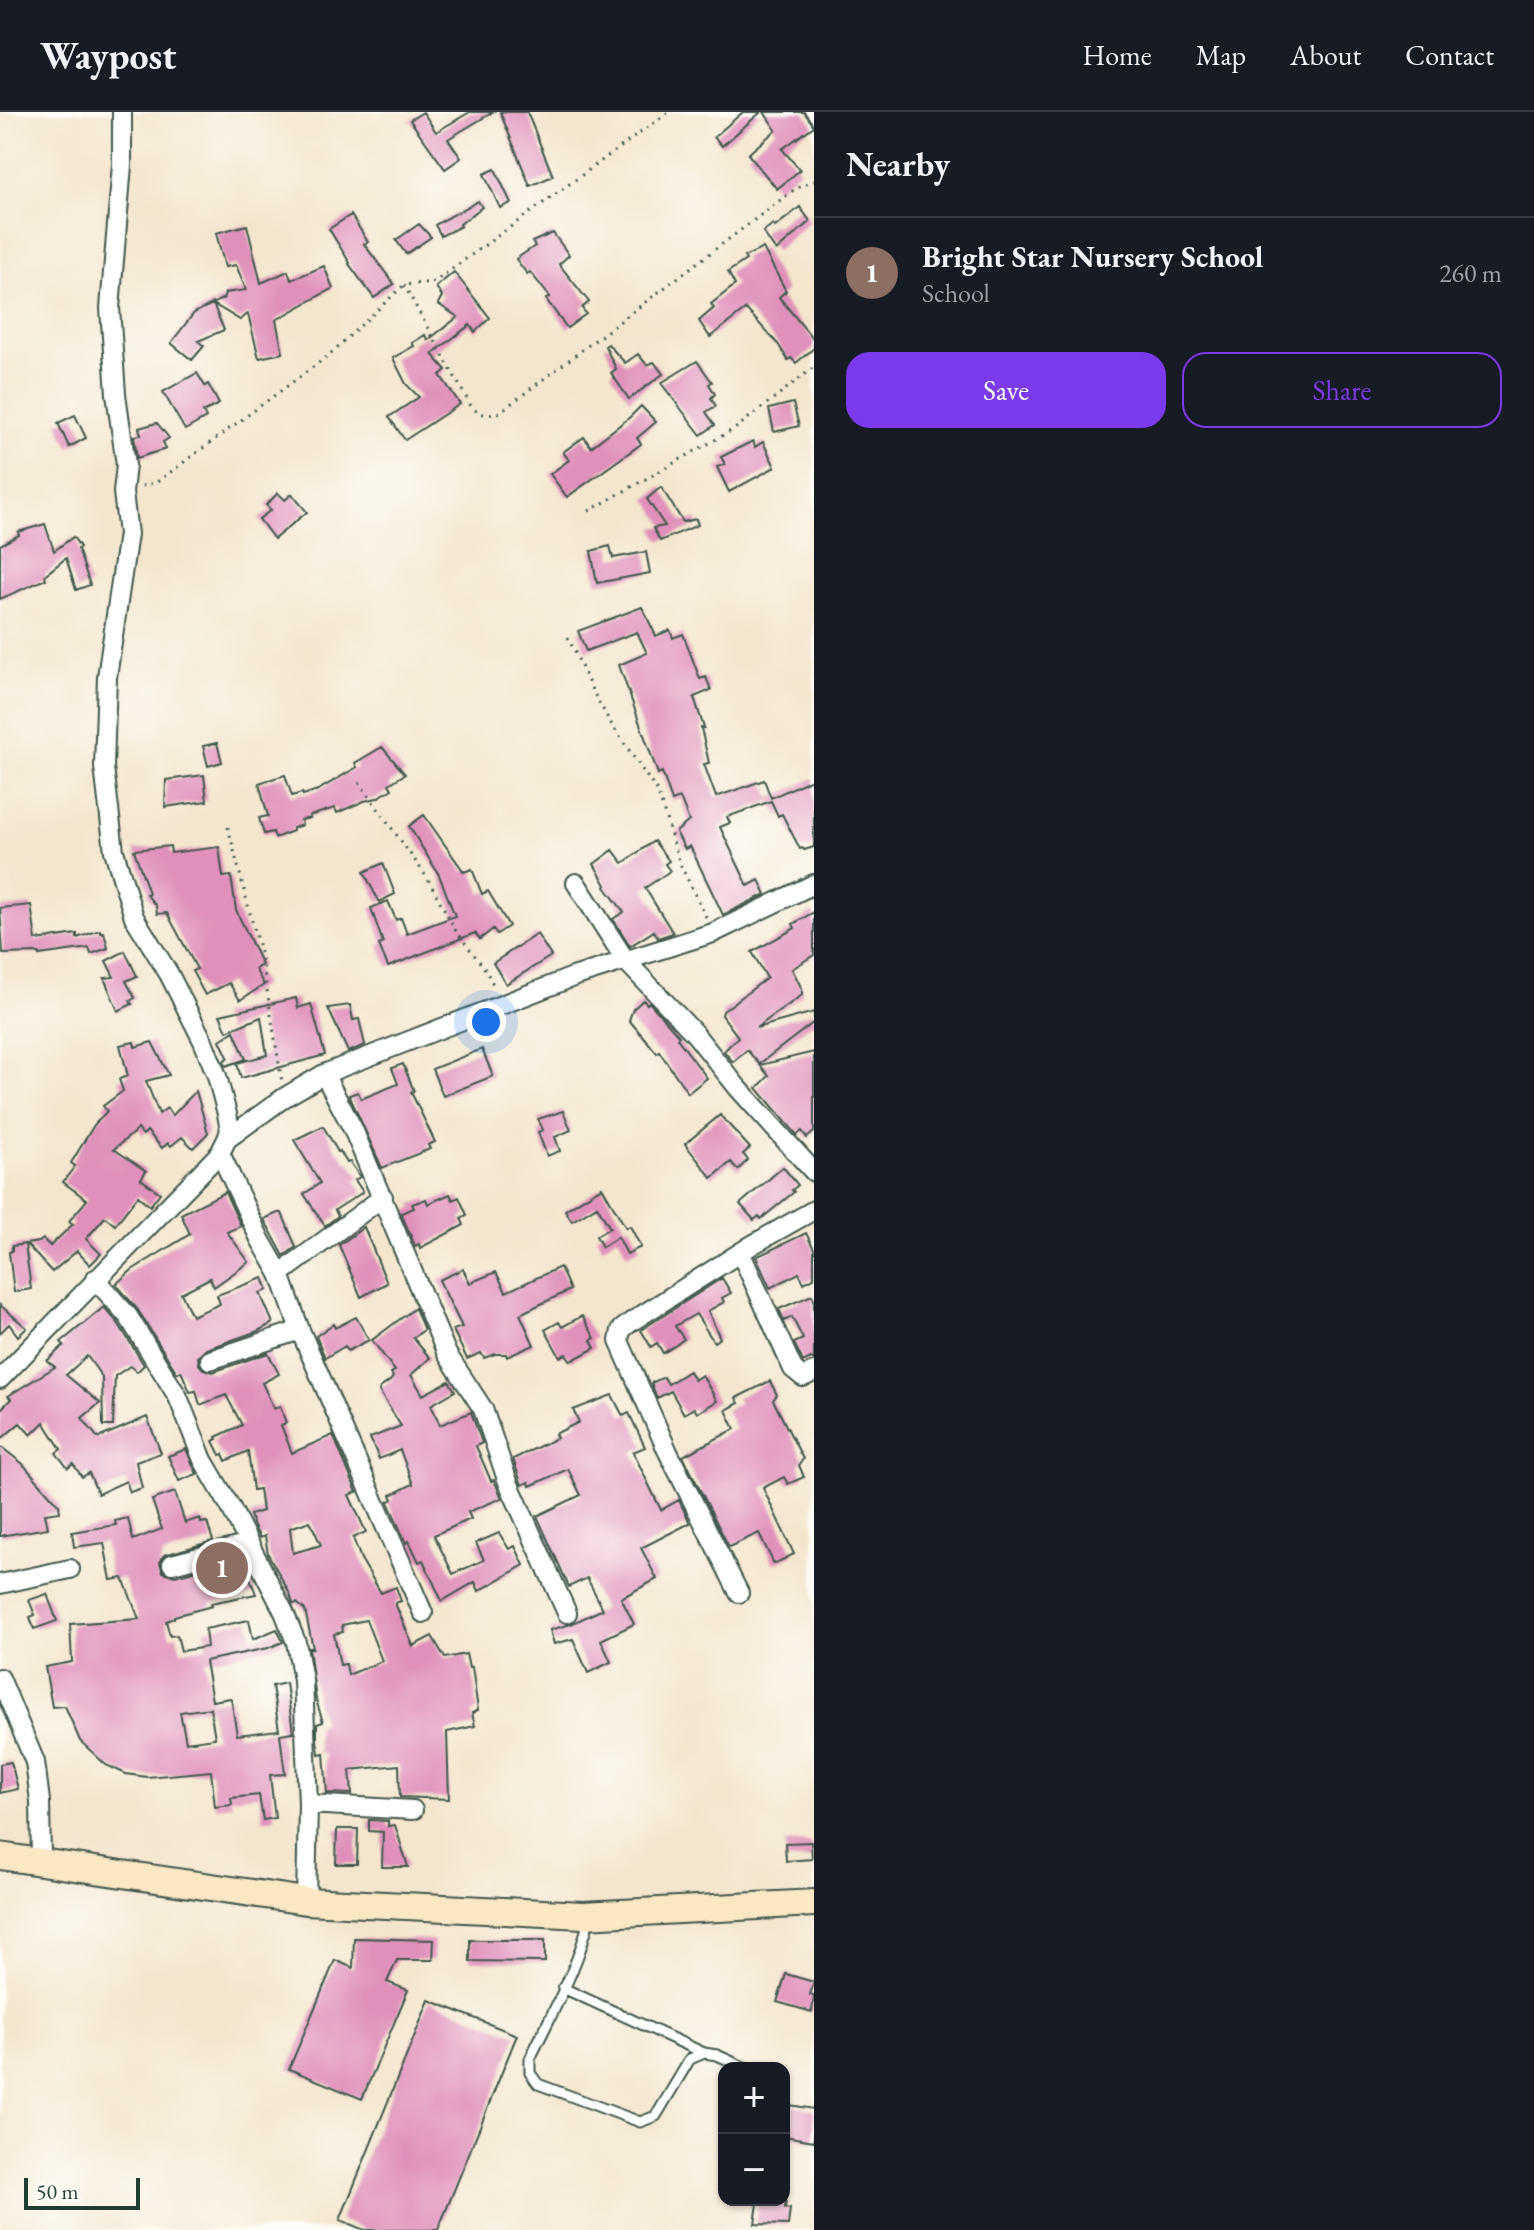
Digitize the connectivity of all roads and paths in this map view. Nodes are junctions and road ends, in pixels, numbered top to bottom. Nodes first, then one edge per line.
1 (122, 112) edge
2 (669, 112) edge
3 (814, 181) edge
4 (404, 285) junction
5 (814, 367) edge
6 (123, 492) junction
7 (589, 511) dead end
8 (568, 637) dead end
9 (359, 782) dead end
10 (228, 827) dead end
11 (576, 883) dead end
12 (814, 884) edge
13 (713, 933) junction
14 (626, 961) junction
15 (503, 1003) junction
16 (324, 1074) junction
17 (285, 1097) junction
18 (224, 1146) junction
19 (814, 1172) edge
20 (383, 1197) junction
21 (814, 1210) edge
22 (741, 1254) junction
23 (280, 1274) junction
24 (95, 1279) junction
25 (300, 1330) junction
26 (210, 1360) dead end
27 (814, 1372) edge
28 (0, 1379) edge
29 (249, 1544) junction
30 (172, 1564) dead end
31 (70, 1569) dead end
32 (0, 1584) edge
33 (739, 1593) dead end
34 (423, 1613) dead end
35 (567, 1613) dead end
36 (0, 1678) edge
37 (308, 1804) junction
38 (413, 1810) dead end
39 (0, 1856) edge
40 (41, 1860) junction
41 (306, 1901) junction
42 (814, 1903) edge
43 (590, 1914) junction
44 (563, 1988) junction
45 (704, 2053) junction
46 (733, 2062) edge

1 - 6 street
2 - 4 path
3 - 4 path
4 - 6 path
5 - 7 path
6 - 18 street
8 - 13 path
9 - 15 path
10 - 17 path
11 - 14 street
12 - 13 street
13 - 14 street
14 - 15 street
14 - 19 street
15 - 16 street
16 - 17 street
16 - 20 street
17 - 18 street
18 - 23 street
18 - 24 street
20 - 23 street
20 - 35 street
21 - 22 street
22 - 27 street
22 - 33 street
23 - 25 street
24 - 28 street
24 - 29 street
25 - 26 street
25 - 34 street
29 - 30 street
29 - 37 street
31 - 32 street
36 - 40 street
37 - 38 street
37 - 41 street
39 - 40 main road
40 - 41 main road
41 - 43 main road
42 - 43 main road
43 - 44 lane
44 - 45 lane
44 - 45 lane
45 - 46 lane

